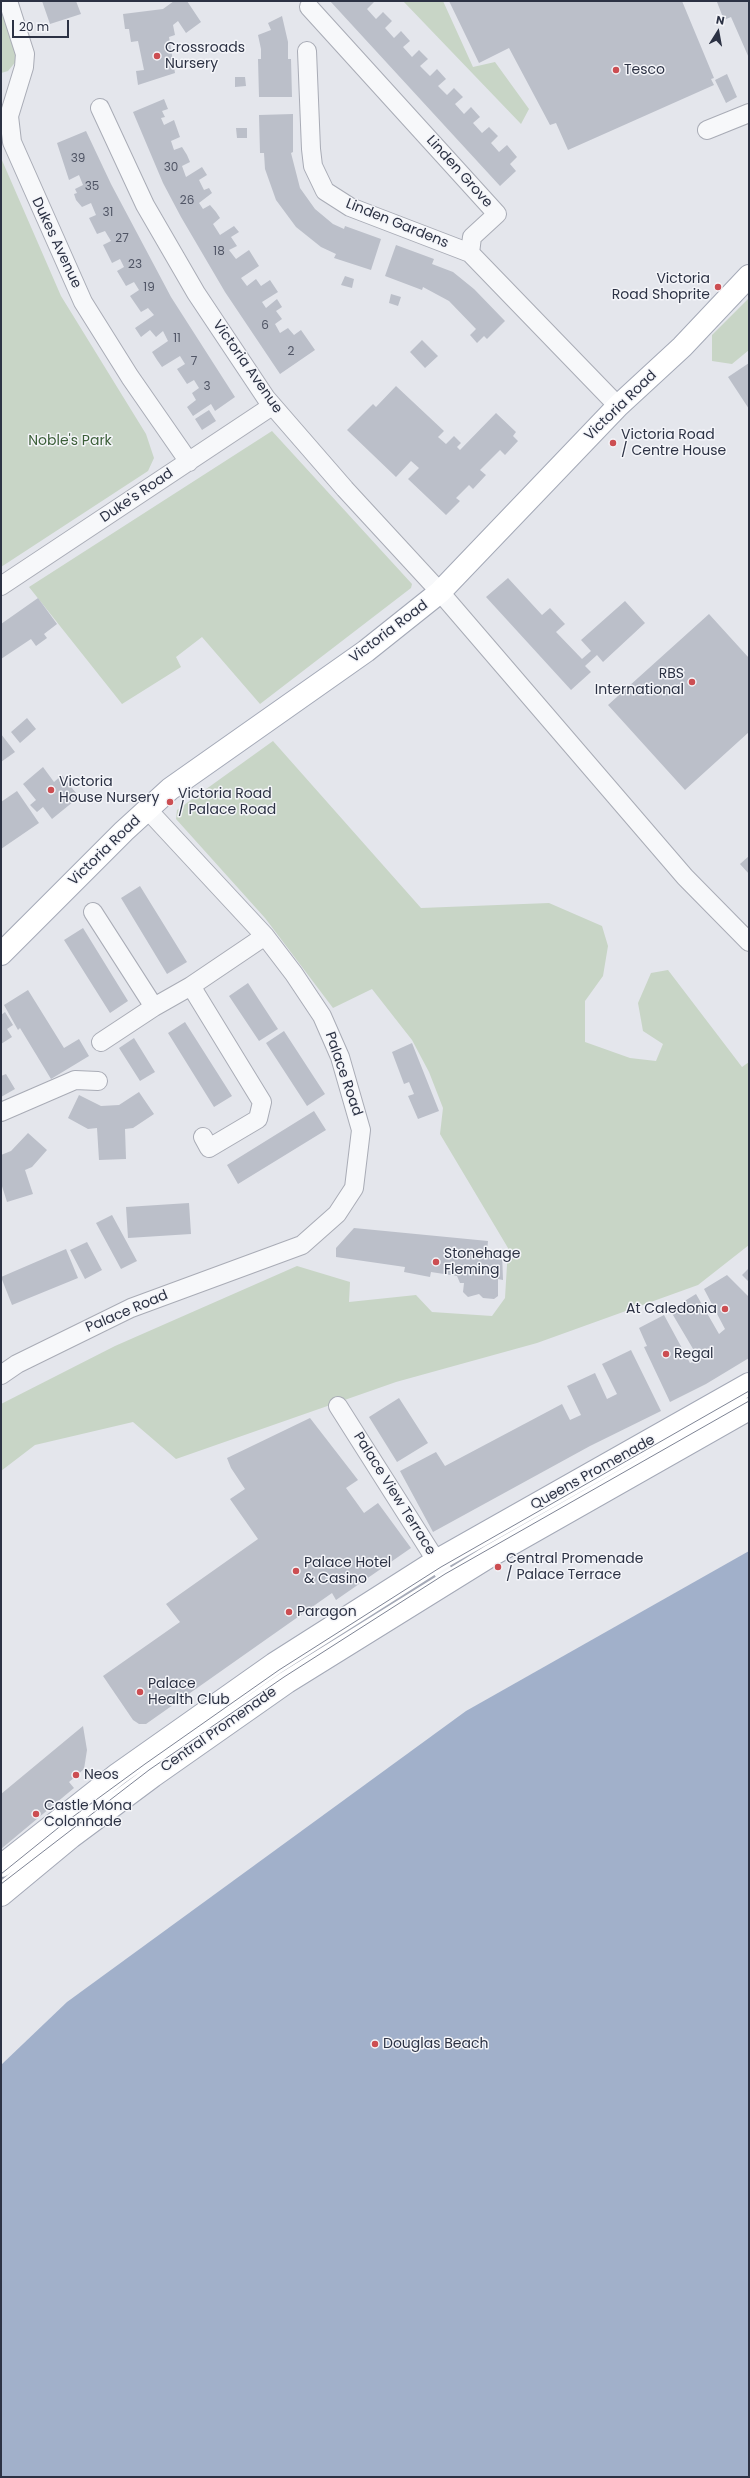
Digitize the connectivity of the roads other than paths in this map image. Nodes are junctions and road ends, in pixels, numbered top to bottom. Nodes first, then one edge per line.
1 (8, 1) edge
2 (310, 7) dead end
3 (307, 51) dead end
4 (100, 108) dead end
5 (749, 113) edge
6 (707, 130) dead end
7 (470, 253) junction
8 (749, 276) edge
9 (272, 406) junction
10 (618, 406) junction
11 (189, 462) junction
12 (1, 586) edge
13 (440, 592) junction
14 (147, 809) junction
15 (93, 912) dead end
16 (266, 936) junction
17 (749, 942) edge
18 (3, 948) edge
19 (191, 986) junction
20 (154, 1007) junction
21 (101, 1042) dead end
22 (98, 1081) dead end
23 (1, 1112) edge
24 (203, 1137) dead end
25 (1, 1375) edge
26 (749, 1384) edge
27 (338, 1406) dead end
28 (749, 1409) edge
29 (436, 1561) junction
30 (449, 1581) junction
31 (1, 1866) edge
32 (1, 1895) edge

1 - 11 street, Dukes Avenue
2 - 7 street, Linden Grove
3 - 7 street, Linden Gardens
4 - 9 street, Victoria Avenue
5 - 6 street
7 - 10 street
8 - 10 main road, Victoria Road
9 - 11 street, Duke's Road
9 - 13 street, Victoria Avenue
10 - 13 main road, Victoria Road
11 - 12 street, Duke's Road
13 - 14 main road, Victoria Road
13 - 17 street, Victoria Avenue
14 - 16 street, Palace Road
14 - 18 main road, Victoria Road
15 - 20 street
16 - 19 street
16 - 25 street, Palace Road
19 - 20 street
19 - 24 street
20 - 21 street
22 - 23 street
26 - 29 main road, Queens Promenade
27 - 29 street, Palace View Terrace
28 - 30 main road, Queens Promenade
29 - 30 street, Palace View Terrace
29 - 31 main road, Central Promenade
30 - 32 main road, Central Promenade

